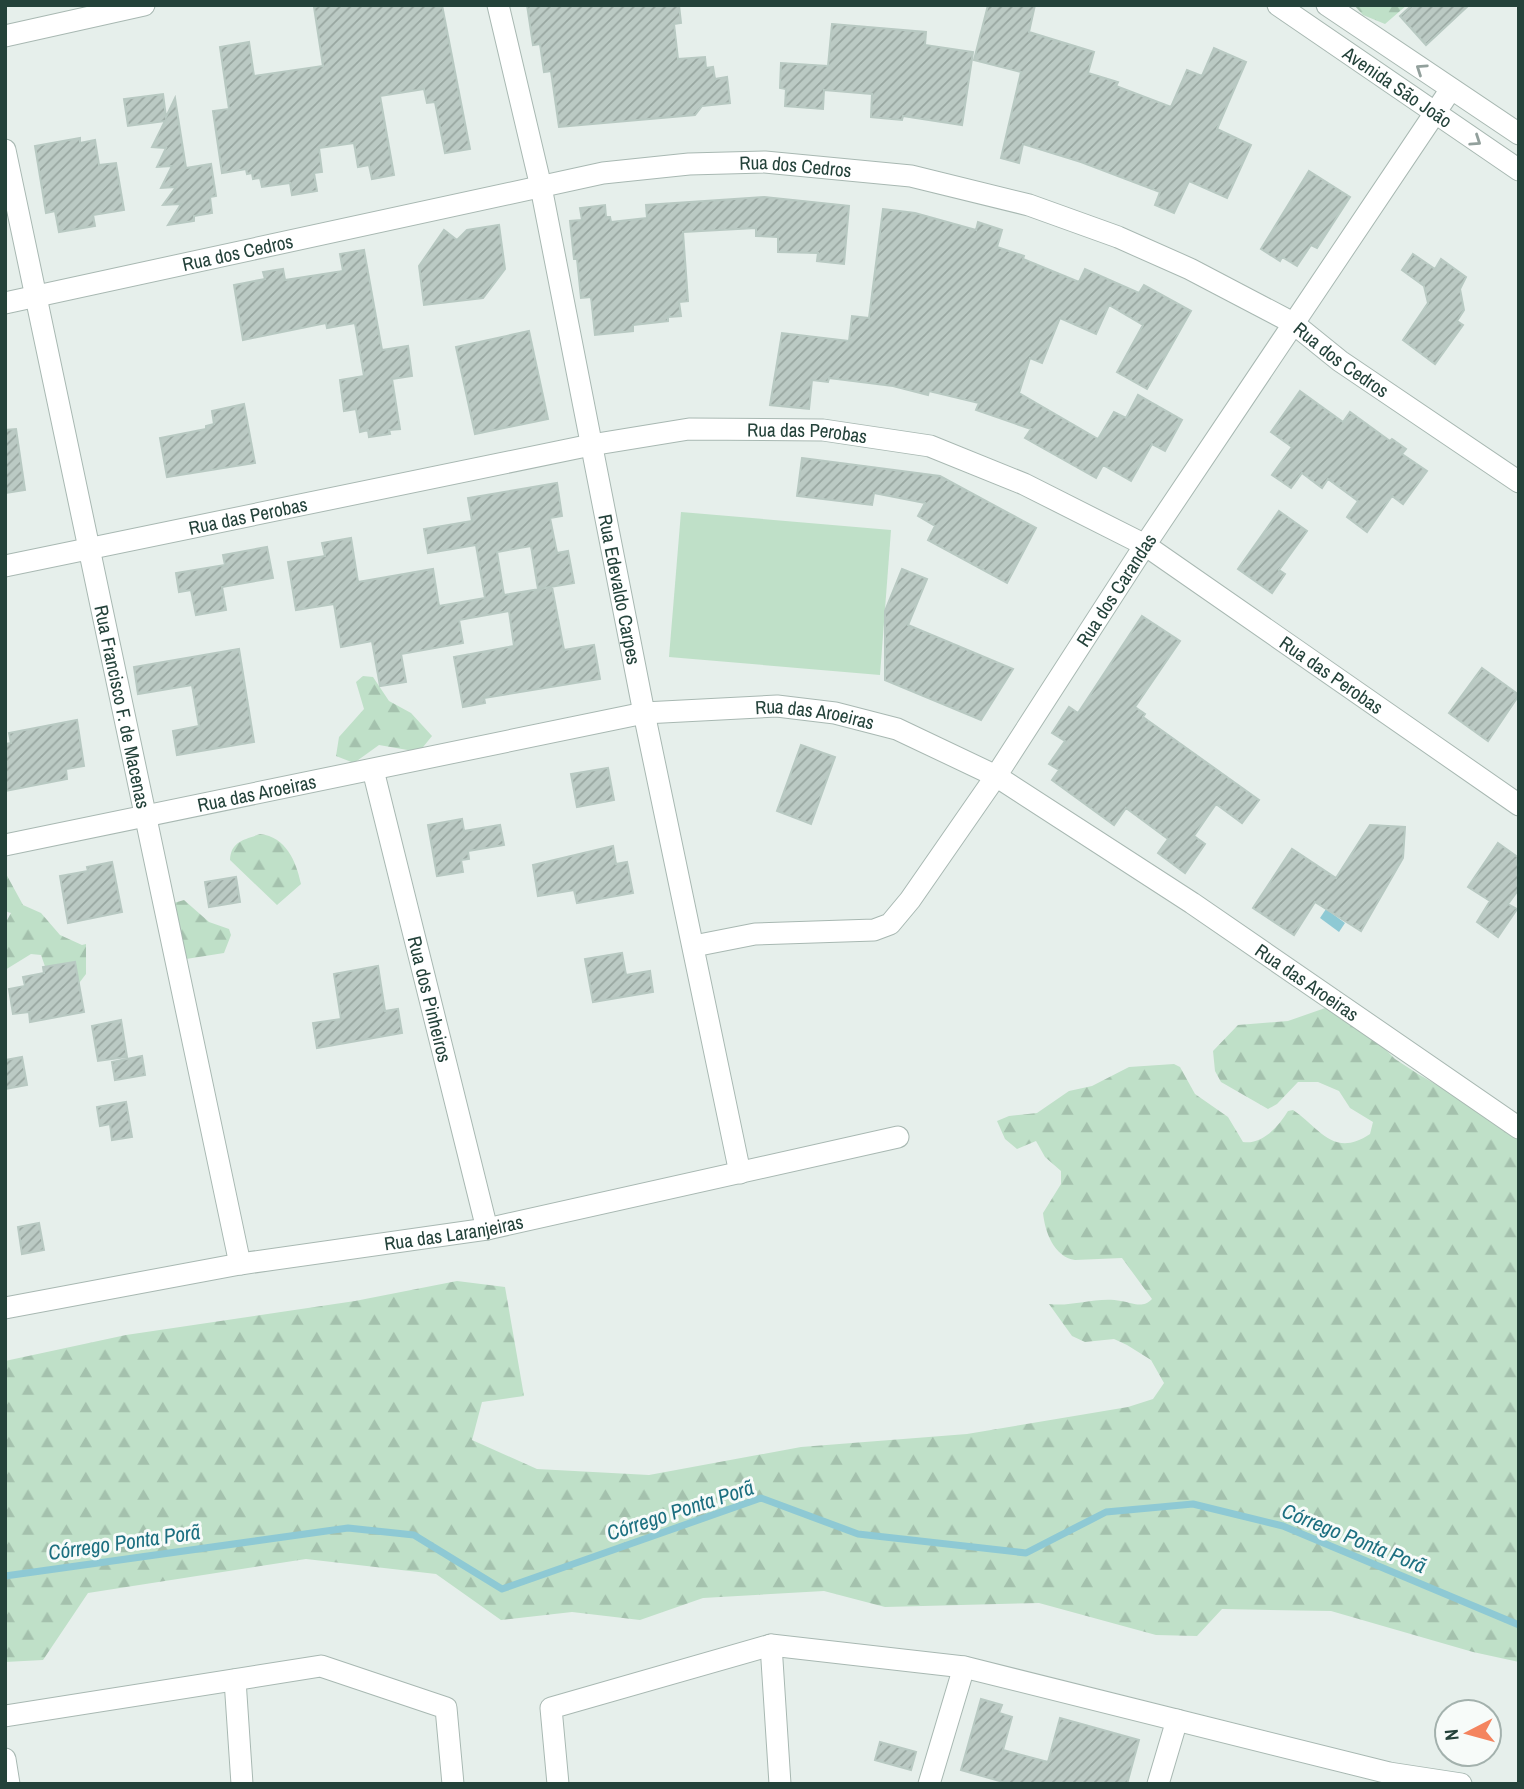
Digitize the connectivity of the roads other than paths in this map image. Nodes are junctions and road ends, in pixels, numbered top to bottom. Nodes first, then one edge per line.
1 (144, 5) edge
2 (498, 5) edge
3 (1278, 5) edge
4 (1327, 5) edge
5 (5, 36) edge
6 (1451, 89) junction
7 (1435, 113) junction
8 (1519, 134) edge
9 (5, 150) edge
10 (1519, 170) edge
11 (541, 187) junction
12 (34, 298) junction
13 (5, 303) edge
14 (1293, 323) junction
15 (592, 445) junction
16 (1519, 482) edge
17 (1145, 545) junction
18 (88, 549) junction
19 (5, 566) edge
20 (644, 713) junction
21 (373, 770) junction
22 (996, 776) junction
23 (1519, 805) edge
24 (145, 818) junction
25 (5, 845) edge
26 (694, 946) junction
27 (1519, 1128) edge
28 (898, 1137) dead end
29 (740, 1173) junction
30 (487, 1229) junction
31 (240, 1264) junction
32 (5, 1308) edge
33 (771, 1645) junction
34 (964, 1667) junction
35 (234, 1680) junction
36 (5, 1716) edge
37 (1177, 1720) junction
38 (5, 1759) edge
39 (1388, 1778) edge
40 (9, 1784) edge
41 (243, 1784) edge
42 (453, 1784) edge
43 (558, 1784) edge
44 (780, 1784) edge
45 (929, 1784) edge
46 (1158, 1784) edge
47 (1461, 1784) edge

1 - 5 street
2 - 11 street, Rua Edevaldo Carpes
3 - 7 street, Avenida São João
6 -> 4 street, Avenida São João
6 - 7 street, Rua dos Carandas
6 - 8 street, Avenida São João
7 -> 10 street, Avenida São João
7 - 14 street, Rua dos Carandas
9 - 12 street, Rua Francisco F. de Macenas
11 - 12 street, Rua dos Cedros
11 - 14 street, Rua dos Cedros
11 - 15 street, Rua Edevaldo Carpes
12 - 13 street, Rua dos Cedros
12 - 18 street, Rua Francisco F. de Macenas
14 - 16 street, Rua dos Cedros
14 - 17 street, Rua dos Carandas
15 - 17 street, Rua das Perobas
15 - 18 street, Rua das Perobas
15 - 20 street, Rua Edevaldo Carpes
17 - 22 street, Rua dos Carandas
17 - 23 street, Rua das Perobas
18 - 19 street, Rua das Perobas
18 - 24 street, Rua Francisco F. de Macenas
20 - 21 street, Rua das Aroeiras
20 - 22 street, Rua das Aroeiras
20 - 26 street, Rua Edevaldo Carpes
21 - 24 street, Rua das Aroeiras
21 - 30 street, Rua dos Pinheiros
22 - 26 street, Rua dos Carandas
22 - 27 street, Rua das Aroeiras
24 - 25 street, Rua das Aroeiras
24 - 31 street, Rua Francisco F. de Macenas
26 - 29 street, Rua Edevaldo Carpes
28 - 29 street, Rua das Laranjeiras
29 - 30 street, Rua das Laranjeiras
30 - 31 street, Rua das Laranjeiras
31 - 32 street, Rua das Laranjeiras
33 - 34 street
33 - 43 street
33 - 44 street
34 - 37 street
34 - 45 street
35 - 36 street
35 - 41 street
35 - 42 street
37 - 39 street
37 - 46 street
38 - 40 street
39 - 47 street

